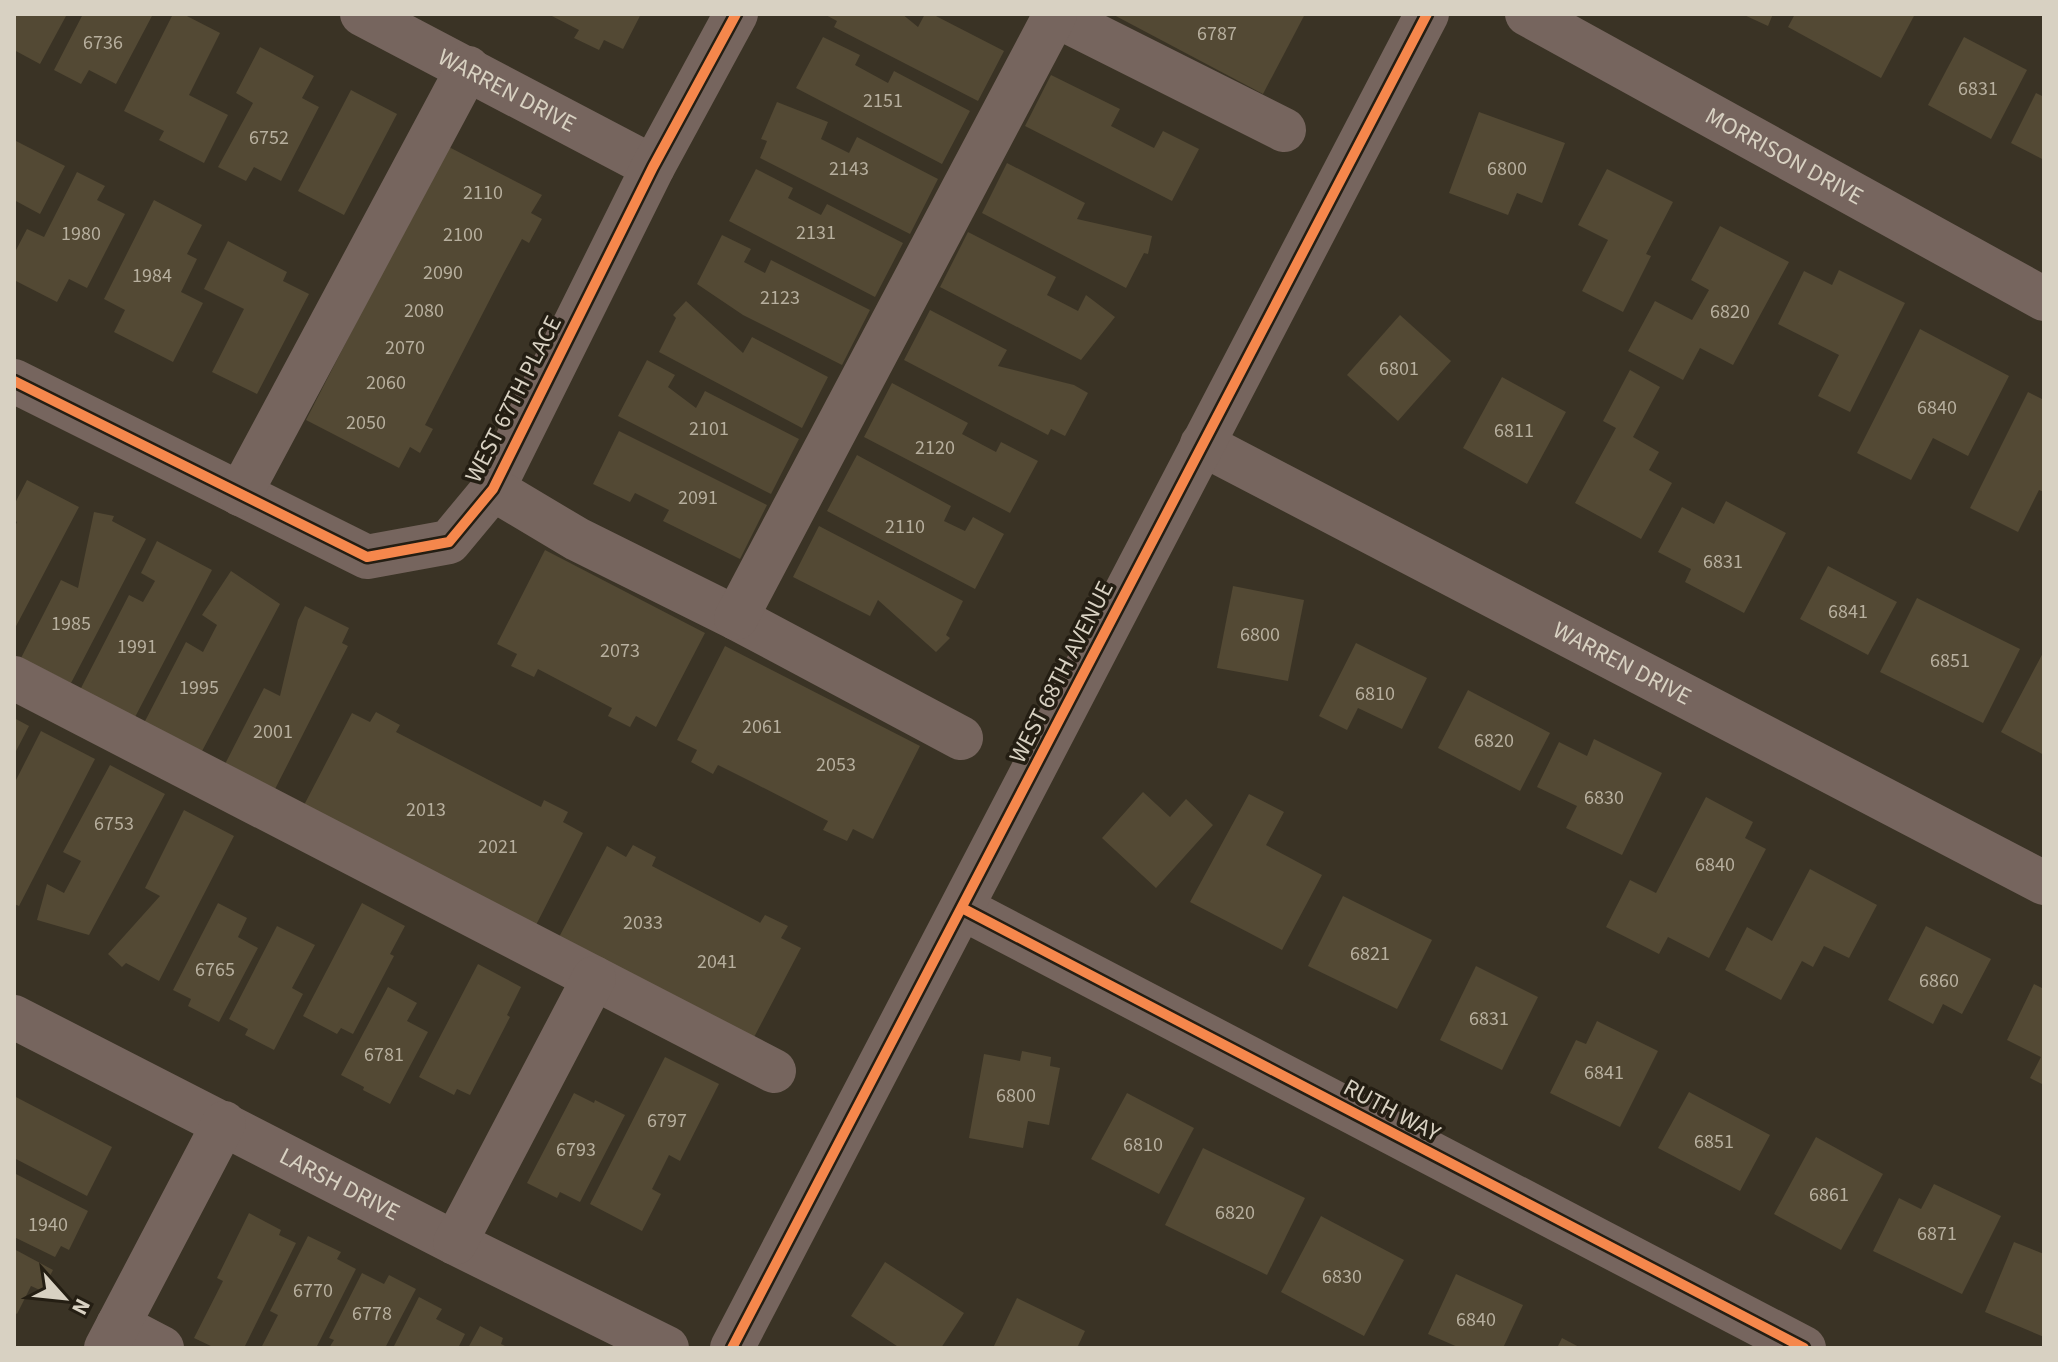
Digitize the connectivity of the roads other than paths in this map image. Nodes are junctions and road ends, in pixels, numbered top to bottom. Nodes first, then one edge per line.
1 (362, 14) edge
2 (736, 14) edge
3 (1054, 14) edge
4 (1427, 14) edge
5 (1527, 14) edge
6 (468, 68) junction
7 (1284, 130) dead end
8 (653, 167) junction
9 (2044, 299) edge
10 (14, 381) edge
11 (1202, 444) junction
12 (493, 489) junction
13 (240, 494) junction
14 (736, 618) junction
15 (14, 678) edge
16 (961, 738) dead end
17 (2044, 883) edge
18 (962, 908) junction
19 (594, 978) junction
20 (14, 1017) edge
21 (774, 1071) dead end
22 (224, 1123) junction
23 (455, 1243) junction
24 (112, 1337) edge
25 (162, 1348) edge
26 (667, 1348) edge
27 (732, 1348) edge
28 (1804, 1348) edge

1 - 6 street, WARREN DRIVE
2 - 8 street, WEST 67TH PLACE
3 - 7 street
3 - 14 street
4 - 11 street, WEST 68TH AVENUE
5 - 9 street, MORRISON DRIVE
6 - 8 street, WARREN DRIVE
6 - 13 street
8 - 12 street, WEST 67TH PLACE
10 - 13 street, WEST 67TH PLACE
11 - 17 street, WARREN DRIVE
11 - 18 street, WEST 68TH AVENUE
12 - 13 street, WEST 67TH PLACE
12 - 14 street
14 - 16 street
15 - 19 street
18 - 27 street, WEST 68TH AVENUE
18 - 28 street, RUTH WAY
19 - 21 street
19 - 23 street
20 - 22 street, LARSH DRIVE
22 - 23 street, LARSH DRIVE
22 - 24 street
23 - 26 street, LARSH DRIVE
24 - 25 street

